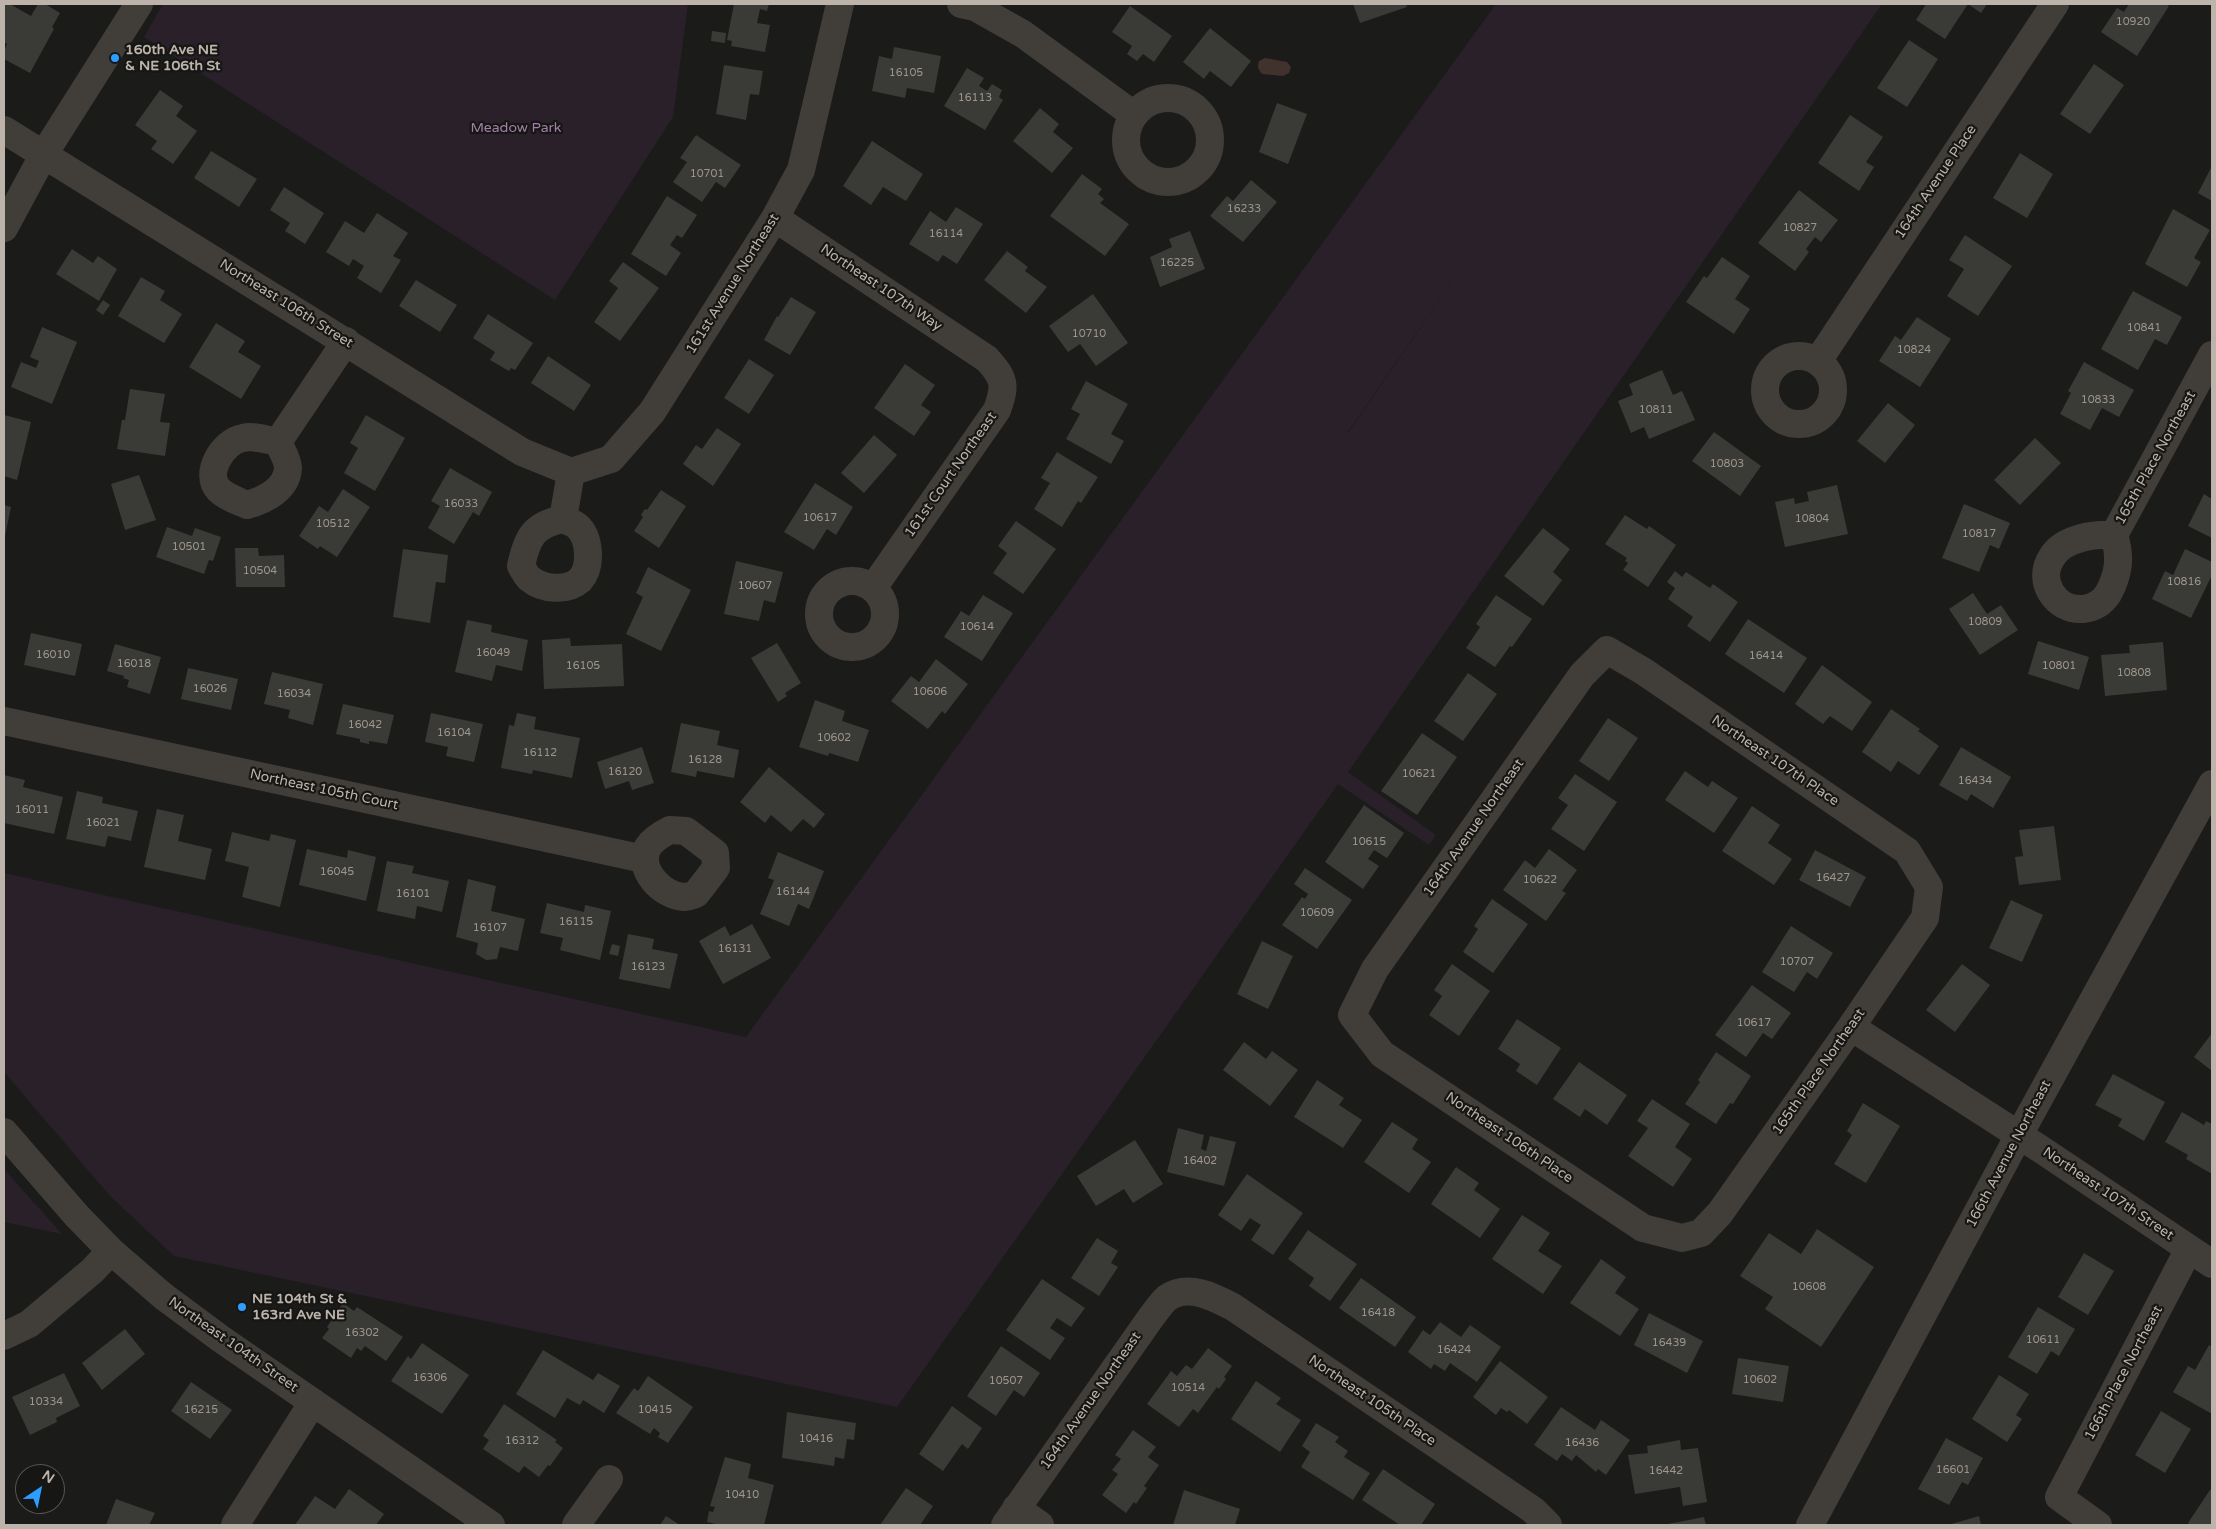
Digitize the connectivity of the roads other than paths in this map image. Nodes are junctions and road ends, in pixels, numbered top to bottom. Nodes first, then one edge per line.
1 (139, 4) edge
2 (840, 4) edge
3 (961, 4) edge
4 (2055, 4) edge
5 (1134, 116) dead end
6 (4, 130) edge
7 (44, 154) junction
8 (775, 218) junction
9 (4, 228) edge
10 (346, 342) junction
11 (2212, 355) edge
12 (987, 359) joint
13 (1818, 361) dead end
14 (278, 442) dead end
15 (571, 472) junction
16 (563, 519) dead end
17 (2114, 536) dead end
18 (873, 588) dead end
19 (1607, 650) joint
20 (4, 720) edge
21 (2212, 784) edge
22 (644, 859) dead end
23 (1929, 887) joint
24 (1352, 1015) joint
25 (1851, 1028) junction
26 (4, 1132) edge
27 (2019, 1135) junction
28 (1682, 1238) joint
29 (2189, 1249) junction
30 (111, 1251) junction
31 (2212, 1264) edge
32 (1189, 1291) joint
33 (4, 1336) edge
34 (313, 1402) junction
35 (609, 1479) dead end
36 (1010, 1517) edge
37 (235, 1525) edge
38 (491, 1525) edge
39 (576, 1525) edge
40 (1040, 1525) edge
41 (1548, 1525) edge
42 (1810, 1525) edge
43 (2098, 1525) edge

1 - 7 street
2 - 8 street, 161st Avenue Northeast
3 - 5 street
4 - 13 street, 164th Avenue Place
6 - 7 street, Northeast 106th Street
7 - 9 street
7 - 10 street, Northeast 106th Street
8 - 12 street, Northeast 107th Way
8 - 15 street, 161st Avenue Northeast
10 - 14 street
10 - 15 street, Northeast 106th Street
11 - 17 street, 165th Place Northeast
12 - 18 street, 161st Court Northeast
15 - 16 street
19 - 23 street, Northeast 107th Place
19 - 24 street, 164th Avenue Northeast
20 - 22 street, Northeast 105th Court
21 - 27 street, 166th Avenue Northeast
23 - 25 street, 165th Place Northeast
24 - 28 street, Northeast 106th Place
25 - 27 street, Northeast 107th Street
25 - 28 street, 165th Place Northeast
26 - 30 street, Northeast 104th Street
27 - 29 street, Northeast 107th Street
27 - 42 street, 166th Avenue Northeast
29 - 31 street, Northeast 107th Street
29 - 43 street, 166th Place Northeast
30 - 33 street
30 - 34 street, Northeast 104th Street
32 - 36 street, 164th Avenue Northeast
32 - 41 street, Northeast 105th Place
34 - 37 street
34 - 38 street, Northeast 104th Street
35 - 39 street
36 - 40 street

